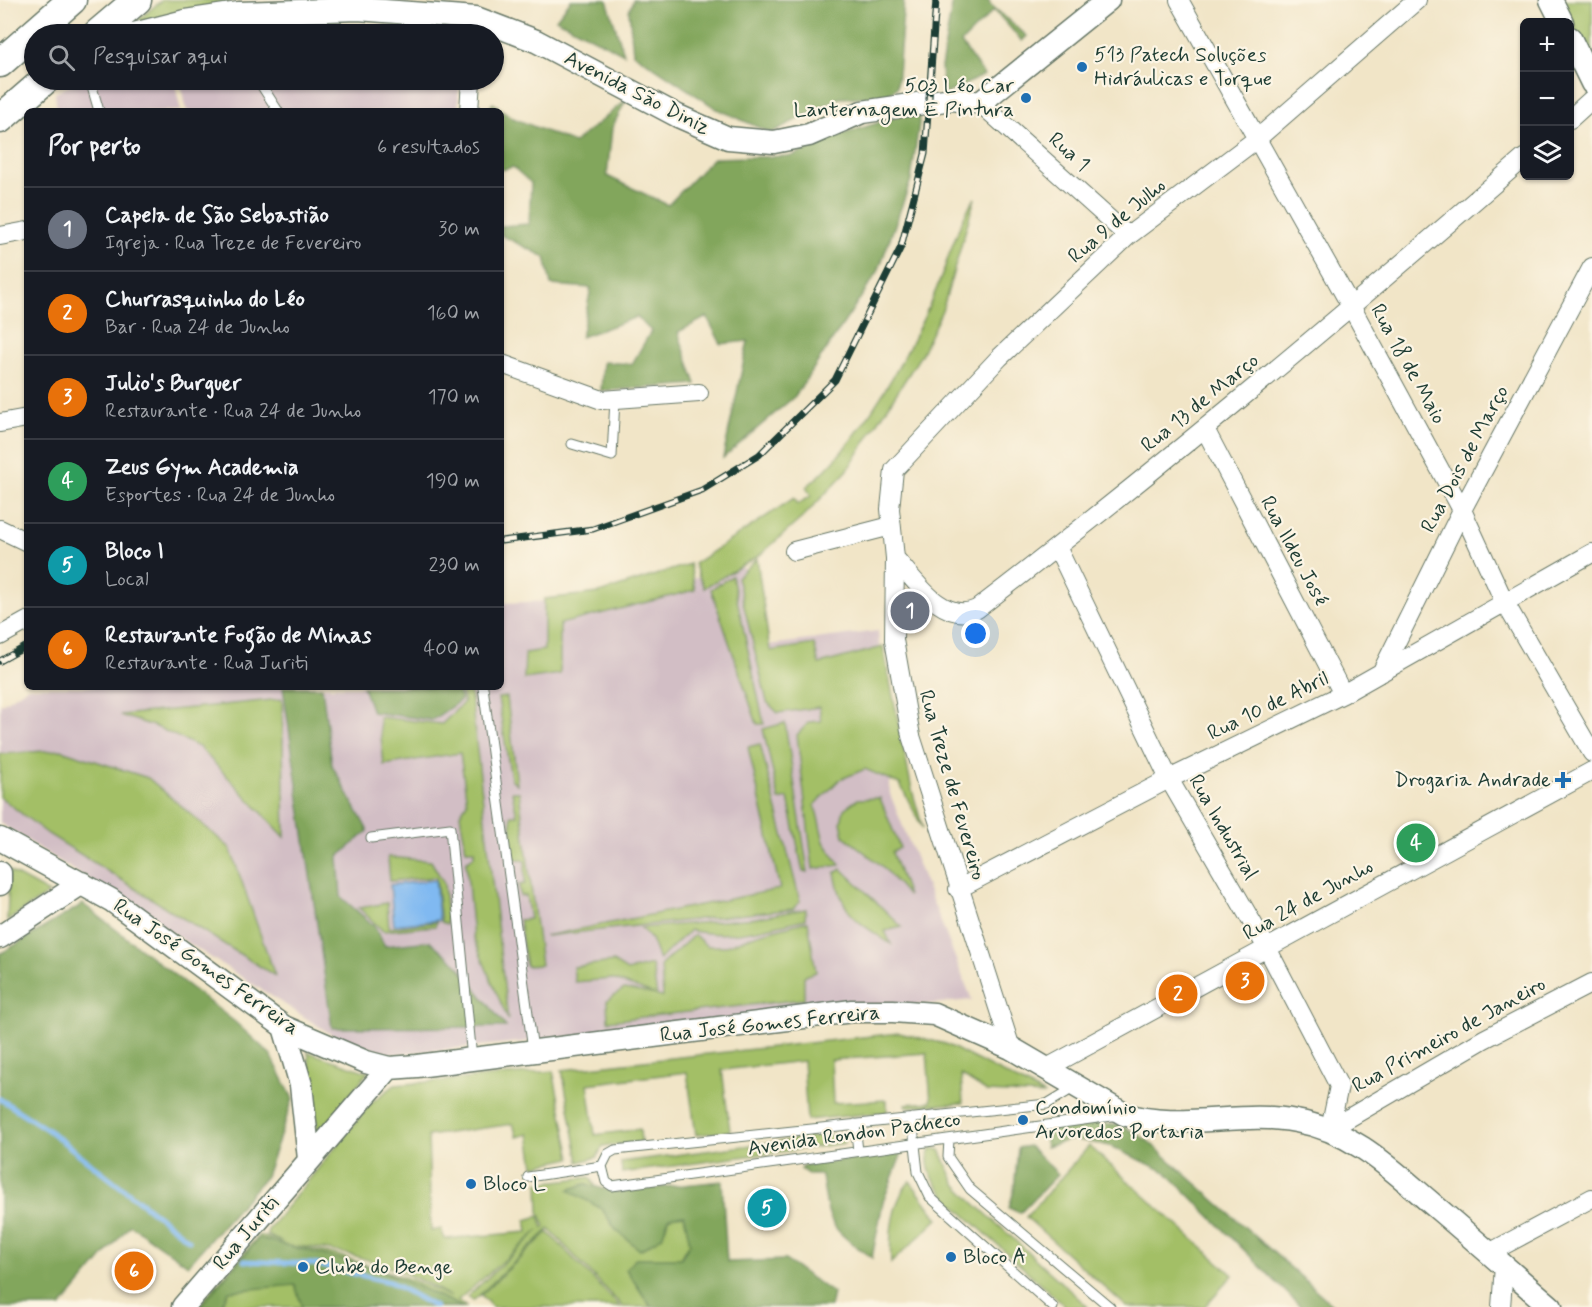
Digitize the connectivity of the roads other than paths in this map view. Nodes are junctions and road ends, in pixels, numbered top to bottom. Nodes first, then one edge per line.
1 (72, 0) edge
2 (136, 0) edge
3 (1108, 0) edge
4 (1179, 0) edge
5 (1417, 0) edge
6 (1551, 0) edge
7 (234, 15) edge
8 (476, 18) edge
9 (1560, 18) edge
10 (45, 24) edge
11 (108, 24) edge
12 (173, 24) edge
13 (492, 24) edge
14 (504, 29) edge
15 (24, 42) edge
16 (1574, 48) edge
17 (0, 63) edge
18 (1592, 83) edge
19 (33, 90) edge
20 (93, 90) edge
21 (264, 90) edge
22 (470, 90) edge
23 (1592, 99) edge
24 (980, 102) junction
25 (98, 108) edge
26 (276, 108) edge
27 (469, 108) edge
28 (1574, 115) edge
29 (0, 119) edge
30 (1257, 138) junction
31 (1520, 161) edge
32 (24, 232) edge
33 (0, 236) edge
34 (1128, 236) junction
35 (1592, 267) edge
36 (1352, 308) junction
37 (504, 366) edge
38 (699, 393) dead end
39 (615, 399) junction
40 (24, 419) edge
41 (0, 423) edge
42 (1205, 429) junction
43 (572, 444) dead end
44 (1462, 510) junction
45 (891, 517) junction
46 (0, 529) edge
47 (24, 541) edge
48 (1058, 547) junction
49 (794, 551) dead end
50 (1592, 553) edge
51 (895, 558) junction
52 (1504, 601) junction
53 (24, 623) edge
54 (0, 636) edge
55 (1381, 674) junction
56 (483, 690) edge
57 (1343, 694) junction
58 (1592, 753) edge
59 (1592, 771) edge
60 (1169, 779) junction
61 (371, 838) dead end
62 (0, 839) edge
63 (0, 873) edge
64 (82, 883) junction
65 (0, 884) edge
66 (958, 889) junction
67 (0, 937) edge
68 (1267, 948) junction
69 (1592, 983) edge
70 (284, 1027) junction
71 (1011, 1048) junction
72 (533, 1052) junction
73 (472, 1059) junction
74 (389, 1068) junction
75 (1045, 1069) junction
76 (1076, 1087) junction
77 (1124, 1114) junction
78 (912, 1118) junction
79 (855, 1124) junction
80 (1330, 1129) junction
81 (949, 1139) junction
82 (913, 1144) junction
83 (858, 1151) junction
84 (309, 1159) junction
85 (602, 1166) junction
86 (528, 1177) dead end
87 (1592, 1198) edge
88 (1497, 1259) junction
89 (183, 1307) edge
90 (1053, 1307) edge
91 (1110, 1307) edge
92 (1501, 1307) edge
93 (1551, 1307) edge

1 - 10 main road
2 - 11 main road
3 - 24 street
4 - 30 street, Rua 18 de Maio
5 - 30 street, Rua 9 de Julho
6 - 9 street
7 - 8 street, Avenida São Diniz
7 - 12 street, Avenida São Diniz
8 - 13 street, Avenida São Diniz
14 - 24 street, Avenida São Diniz
15 - 17 main road
16 - 18 street
19 - 29 main road
20 - 25 lane
21 - 26 lane
22 - 27 street
23 - 28 street
24 - 34 street, Rua 1
30 - 34 street, Rua 9 de Julho
30 - 36 street, Rua 18 de Maio
31 - 36 street, Rua 13 de Março
32 - 33 street
34 - 45 street, Rua 9 de Julho
35 - 44 street, Rua Dois de Março
36 - 42 street, Rua 13 de Março
36 - 44 street, Rua 18 de Maio
37 - 39 street
38 - 39 street
39 - 43 lane
40 - 41 street
42 - 48 street, Rua 13 de Março
42 - 57 street, Rua Ildeu José
44 - 52 street, Rua 18 de Maio
44 - 55 street, Rua Dois de Março
45 - 49 street
45 - 51 street, Rua Treze de Fevereiro
46 - 47 street
48 - 51 street, Rua 13 de Março
48 - 60 street, Rua Industrial
50 - 52 street, Rua 10 de Abril
51 - 66 street, Rua Treze de Fevereiro
52 - 55 street, Rua 10 de Abril
52 - 58 street, Rua 18 de Maio
53 - 54 street
55 - 57 street, Rua 10 de Abril
56 - 72 lane
57 - 60 street, Rua 10 de Abril
59 - 68 street, Rua 24 de Junho
60 - 66 street, Rua 10 de Abril
60 - 68 street, Rua Industrial
61 - 73 lane
62 - 64 street, Rua José Gomes Ferreira
63 - 65 street
64 - 67 street
64 - 70 street, Rua José Gomes Ferreira
66 - 71 street, Rua Treze de Fevereiro
68 - 75 street, Rua 24 de Junho
68 - 80 street, Rua Industrial
69 - 80 street, Rua Primeiro de Janeiro
70 - 74 street, Rua José Gomes Ferreira
70 - 84 street
71 - 72 street, Rua José Gomes Ferreira
71 - 75 street, Rua José Gomes Ferreira
72 - 73 street, Rua José Gomes Ferreira
73 - 74 street, Rua José Gomes Ferreira
74 - 84 street, Rua Juriti
75 - 76 street, Rua José Gomes Ferreira
76 - 77 street, Rua José Gomes Ferreira
76 - 78 lane, Avenida Rondon Pacheco
77 - 80 street, Rua José Gomes Ferreira
77 - 81 lane, Avenida Rondon Pacheco
78 - 79 lane, Avenida Rondon Pacheco
78 - 82 lane
79 - 83 lane
79 - 85 lane, Avenida Rondon Pacheco
80 - 88 street, Rua José Gomes Ferreira
81 - 82 lane, Avenida Rondon Pacheco
81 - 91 lane
82 - 83 lane, Avenida Rondon Pacheco
82 - 90 lane
83 - 85 lane, Avenida Rondon Pacheco
84 - 89 street, Rua Juriti
85 - 86 lane, Avenida Rondon Pacheco
87 - 88 street
88 - 92 street
88 - 93 street, Rua José Gomes Ferreira

